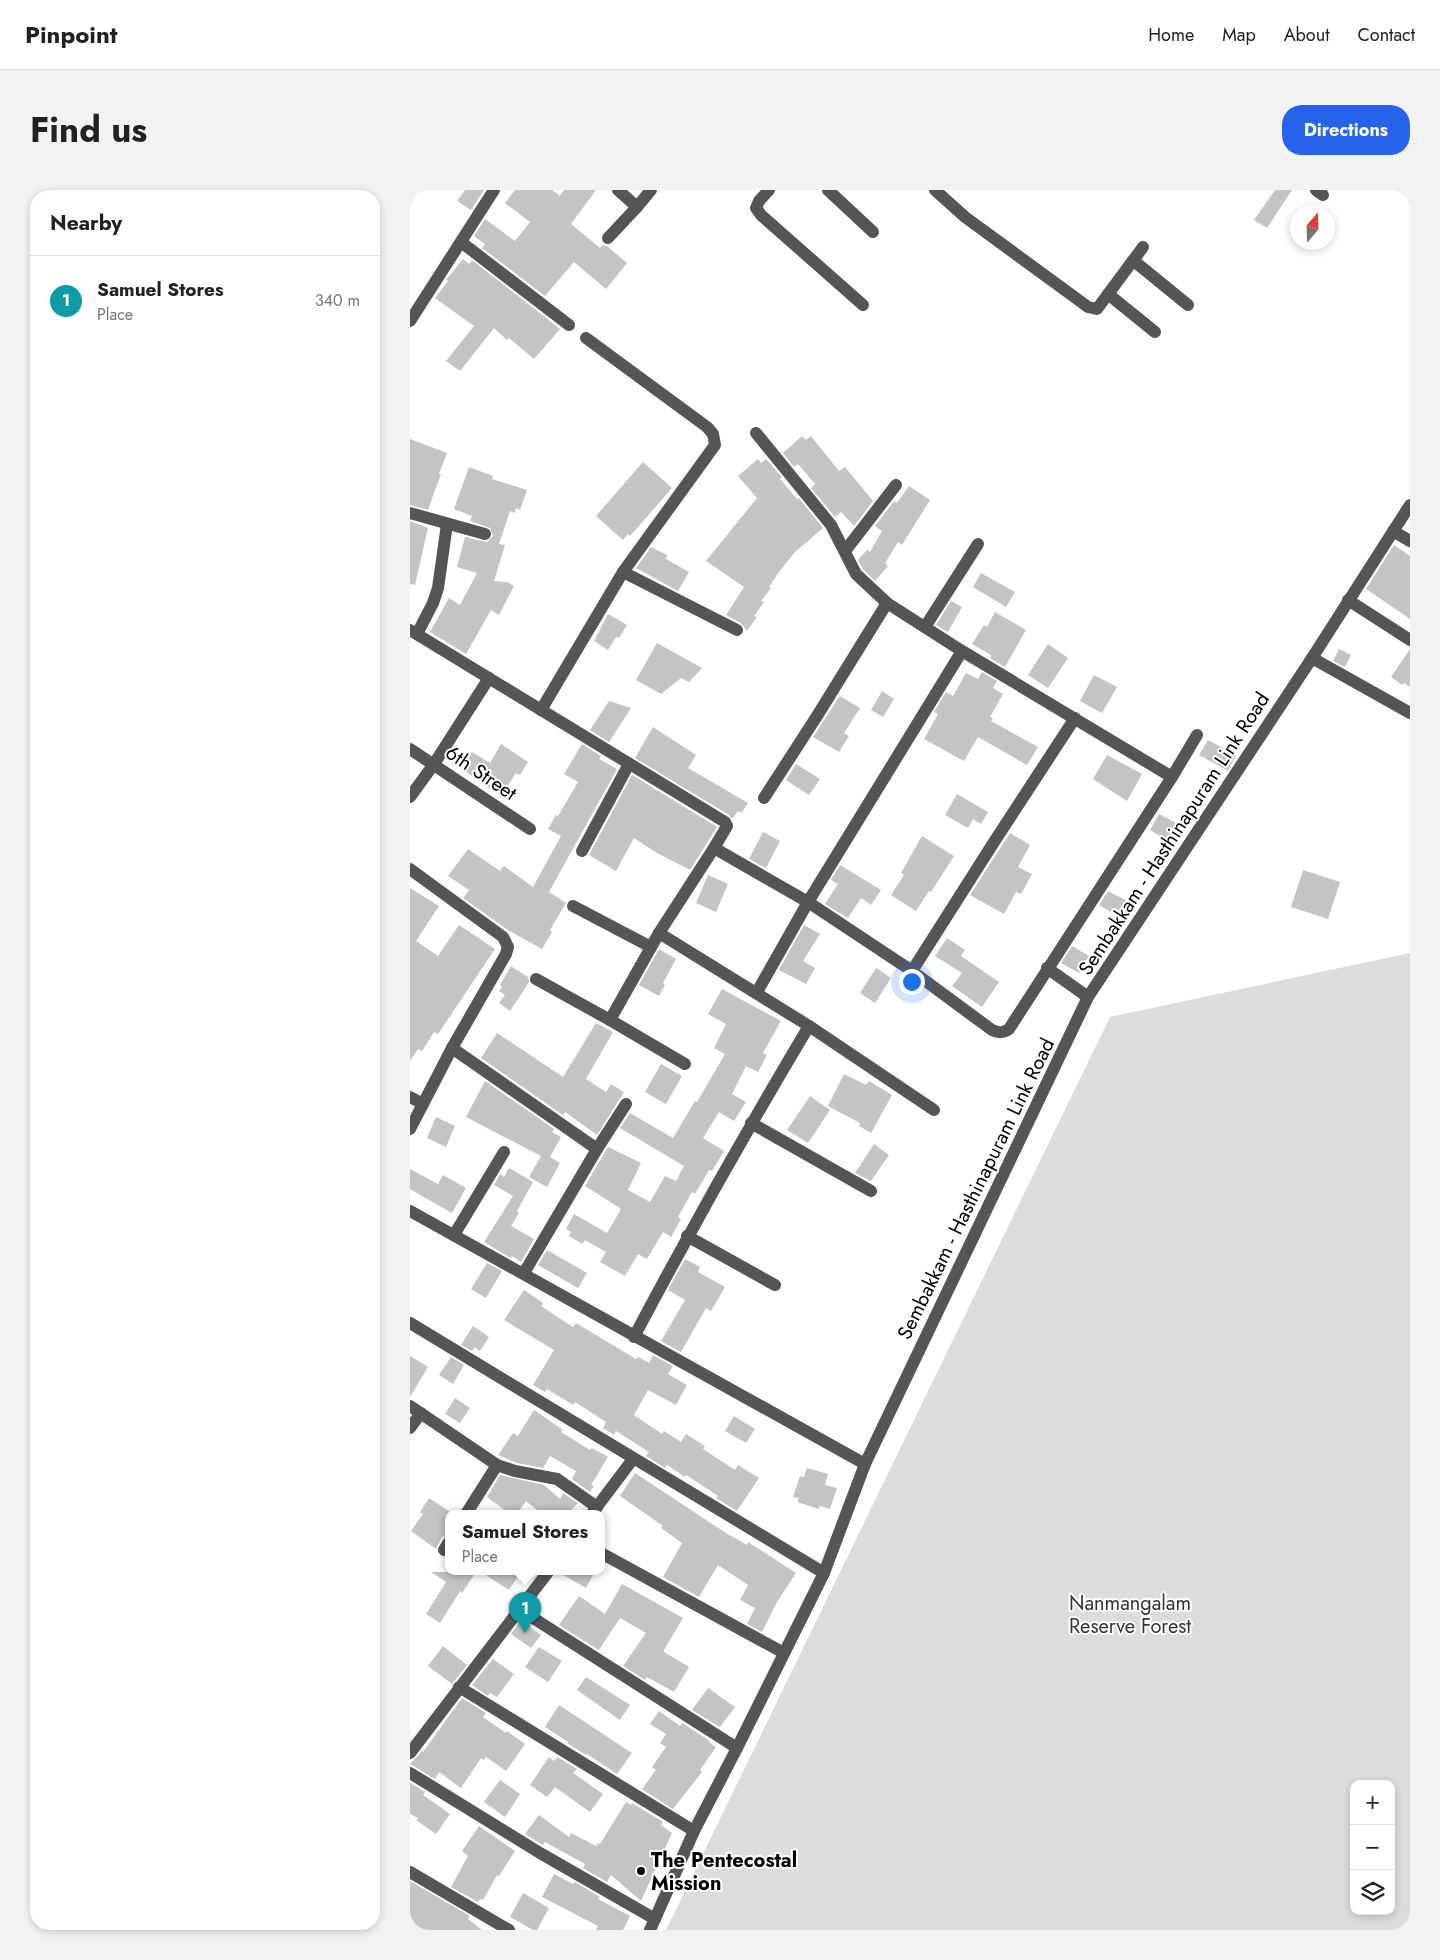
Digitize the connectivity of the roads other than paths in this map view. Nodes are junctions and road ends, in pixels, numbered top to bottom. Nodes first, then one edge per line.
1 (494, 190) edge
2 (618, 190) edge
3 (651, 190) edge
4 (768, 190) edge
5 (828, 190) edge
6 (935, 190) edge
7 (637, 207) junction
8 (873, 232) dead end
9 (608, 238) dead end
10 (461, 242) junction
11 (1143, 247) dead end
12 (1134, 261) junction
13 (1108, 294) junction
14 (864, 305) dead end
15 (1188, 305) dead end
16 (410, 321) edge
17 (569, 325) dead end
18 (1155, 332) dead end
19 (586, 338) dead end
20 (756, 433) dead end
21 (896, 485) dead end
22 (1410, 505) edge
23 (410, 514) edge
24 (447, 524) junction
25 (1393, 531) junction
26 (485, 534) dead end
27 (1410, 541) edge
28 (978, 544) dead end
29 (845, 551) junction
30 (624, 572) junction
31 (1348, 600) junction
32 (887, 603) junction
33 (925, 627) junction
34 (737, 630) dead end
35 (413, 632) edge
36 (1410, 640) edge
37 (962, 651) junction
38 (1312, 658) junction
39 (489, 678) junction
40 (541, 710) junction
41 (1410, 713) edge
42 (1075, 718) junction
43 (1197, 735) dead end
44 (410, 750) edge
45 (434, 764) junction
46 (630, 764) junction
47 (1172, 777) junction
48 (410, 797) edge
49 (764, 798) dead end
50 (530, 828) dead end
51 (714, 848) junction
52 (582, 851) dead end
53 (410, 869) edge
54 (808, 902) junction
55 (573, 906) dead end
56 (659, 933) junction
57 (650, 948) junction
58 (1047, 968) junction
59 (912, 971) junction
60 (536, 978) dead end
61 (757, 992) junction
62 (1088, 997) junction
63 (610, 1020) junction
64 (810, 1026) junction
65 (452, 1048) junction
66 (684, 1064) dead end
67 (410, 1097) edge
68 (423, 1104) junction
69 (626, 1104) dead end
70 (934, 1110) dead end
71 (751, 1124) junction
72 (410, 1129) edge
73 (597, 1149) junction
74 (504, 1152) dead end
75 (872, 1191) dead end
76 (410, 1211) edge
77 (454, 1235) junction
78 (687, 1236) junction
79 (524, 1273) junction
80 (775, 1285) dead end
81 (410, 1323) edge
82 (634, 1337) junction
83 (410, 1406) edge
84 (421, 1413) junction
85 (410, 1428) edge
86 (633, 1458) junction
87 (865, 1464) junction
88 (497, 1465) junction
89 (469, 1510) edge
90 (593, 1510) edge
91 (595, 1510) edge
92 (605, 1555) edge
93 (824, 1573) junction
94 (546, 1575) edge
95 (519, 1609) junction
96 (784, 1654) junction
97 (459, 1687) junction
98 (737, 1748) junction
99 (410, 1753) edge
100 (410, 1773) edge
101 (694, 1830) junction
102 (410, 1872) edge
103 (652, 1924) edge
104 (510, 1930) edge

1 - 10 street
2 - 7 street
3 - 7 street
4 - 14 street
5 - 8 street
6 - 13 street
7 - 9 street
10 - 16 street
10 - 17 street
11 - 12 street
12 - 13 street
12 - 15 street
13 - 18 street
19 - 30 street
20 - 29 street
21 - 29 street
22 - 25 street, Sembakkam - Hasthinapuram Link Road
23 - 24 street
24 - 26 street
24 - 35 street
25 - 27 street
25 - 31 street, Sembakkam - Hasthinapuram Link Road
28 - 33 street
29 - 32 street
30 - 34 street
30 - 40 street
31 - 36 street
31 - 38 street, Sembakkam - Hasthinapuram Link Road
32 - 33 street
32 - 49 street
33 - 37 street
35 - 39 street
37 - 42 street
37 - 54 street
38 - 41 street
38 - 62 street, Sembakkam - Hasthinapuram Link Road
39 - 40 street
39 - 45 street
40 - 46 street
42 - 47 street
42 - 59 street
43 - 47 street
44 - 45 street, 6th Street
45 - 48 street
45 - 50 street, 6th Street
46 - 51 street
46 - 52 street
47 - 58 street
51 - 54 street
51 - 56 street
53 - 65 street
54 - 59 street
54 - 61 street
55 - 57 street
56 - 57 street
56 - 61 street
57 - 63 street
58 - 59 street
58 - 62 street
60 - 63 street
61 - 64 street
62 - 87 street, Sembakkam - Hasthinapuram Link Road
63 - 66 street
64 - 70 street
64 - 71 street
65 - 68 street
65 - 73 street
67 - 68 street
68 - 72 street
69 - 73 street
71 - 75 street
71 - 78 street
73 - 79 street
74 - 77 street
76 - 77 street
77 - 79 street
78 - 80 street
78 - 82 street
79 - 82 street
81 - 86 street
82 - 87 street
83 - 84 street
84 - 85 street
84 - 88 street
86 - 91 street
86 - 93 street
87 - 93 street, Sembakkam - Hasthinapuram Link Road
88 - 89 street
88 - 90 street
92 - 96 street
93 - 96 street, Sembakkam - Hasthinapuram Link Road
94 - 95 street
95 - 97 street
95 - 98 street
96 - 98 street, Sembakkam - Hasthinapuram Link Road
97 - 99 street
97 - 101 street
98 - 101 street, Sembakkam - Hasthinapuram Link Road
100 - 103 street
101 - 103 street, Sembakkam - Hasthinapuram Link Road
102 - 104 street

